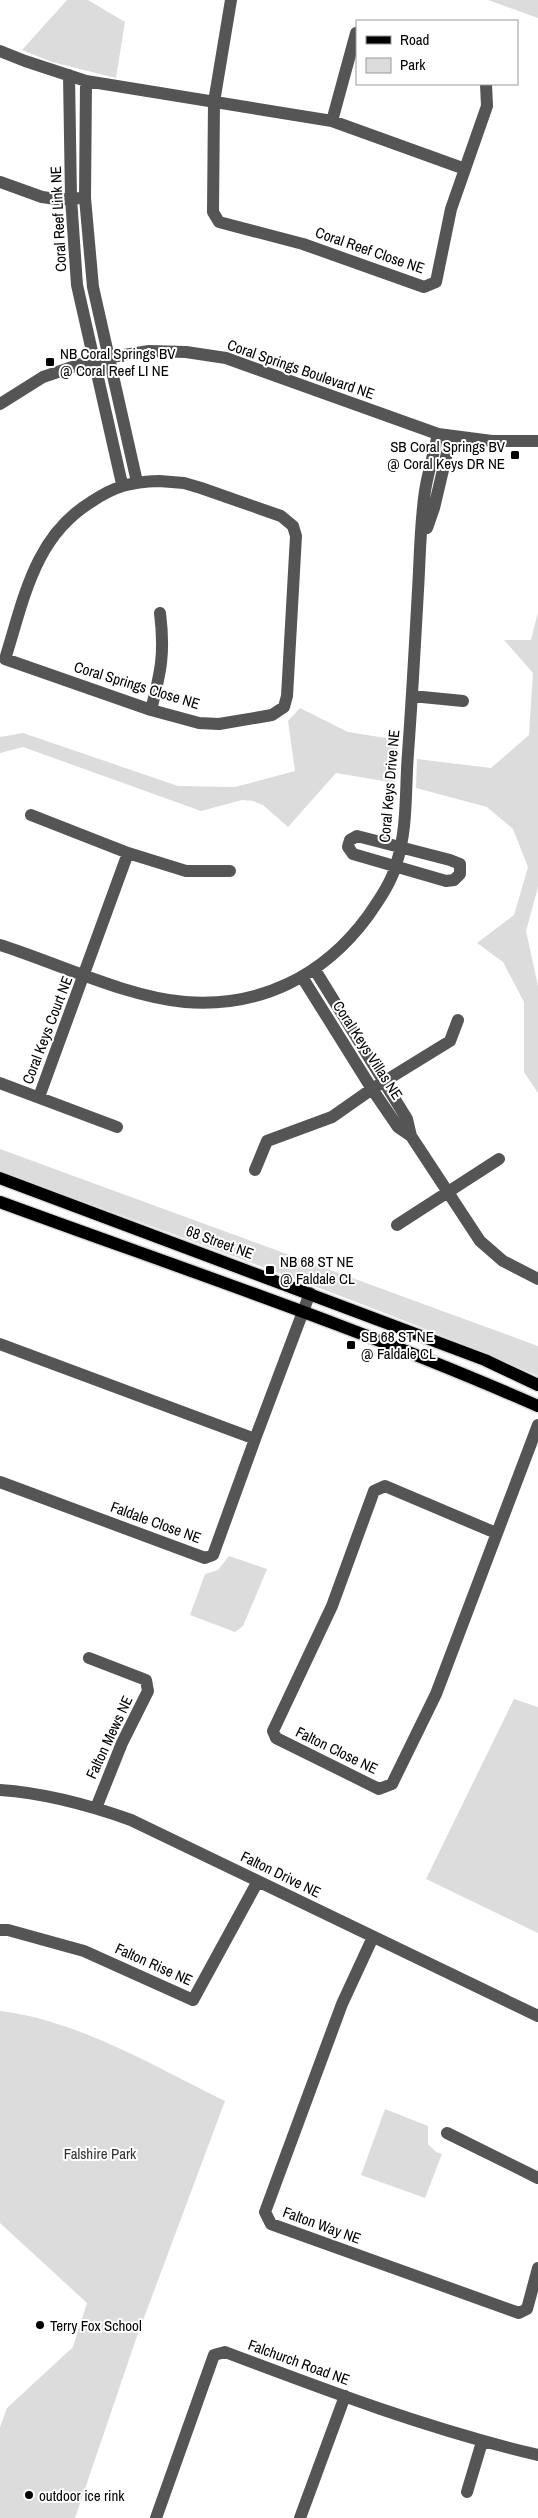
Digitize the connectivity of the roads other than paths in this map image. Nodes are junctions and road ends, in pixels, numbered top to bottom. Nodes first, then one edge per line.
1 (231, 0) edge
2 (356, 33) edge
3 (0, 51) edge
4 (69, 76) junction
5 (86, 81) junction
6 (486, 85) edge
7 (214, 102) junction
8 (332, 120) junction
9 (464, 169) junction
10 (0, 182) edge
11 (72, 198) junction
12 (85, 198) junction
13 (110, 356) junction
14 (93, 360) junction
15 (0, 402) edge
16 (444, 435) junction
17 (538, 441) edge
18 (137, 482) junction
19 (122, 484) junction
20 (160, 613) dead end
21 (412, 696) junction
22 (463, 701) dead end
23 (152, 710) junction
24 (31, 815) dead end
25 (401, 847) junction
26 (128, 853) junction
27 (396, 867) junction
28 (230, 871) dead end
29 (0, 944) edge
30 (314, 970) junction
31 (85, 974) junction
32 (302, 977) junction
33 (458, 1020) dead end
34 (0, 1083) edge
35 (378, 1086) junction
36 (39, 1097) junction
37 (117, 1127) dead end
38 (499, 1159) dead end
39 (255, 1170) dead end
40 (0, 1178) edge
41 (446, 1192) junction
42 (0, 1202) edge
43 (397, 1225) dead end
44 (538, 1279) edge
45 (310, 1293) junction
46 (302, 1313) junction
47 (0, 1344) edge
48 (538, 1385) edge
49 (538, 1406) edge
50 (538, 1425) edge
51 (255, 1439) junction
52 (0, 1482) edge
53 (496, 1533) junction
54 (89, 1658) dead end
55 (0, 1790) edge
56 (96, 1808) junction
57 (258, 1881) junction
58 (0, 1930) edge
59 (373, 1937) junction
60 (538, 2016) edge
61 (447, 2133) dead end
62 (538, 2178) edge
63 (538, 2268) edge
64 (345, 2396) junction
65 (482, 2442) junction
66 (538, 2456) edge
67 (467, 2492) dead end
68 (156, 2518) edge
69 (300, 2518) edge

1 - 7 street
2 - 8 street
3 - 4 street
4 - 5 street
4 - 11 street, Coral Reef Link NE
5 - 7 street
5 - 12 street, Coral Reef Link NE
6 - 9 street
7 - 8 street
7 - 9 street, Coral Reef Close NE
8 - 9 street
10 - 11 street
11 - 12 street
11 - 14 street, Coral Reef Link NE
12 - 13 street, Coral Reef Link NE
13 - 14 street, Coral Springs Boulevard NE
13 - 16 street, Coral Springs Boulevard NE
13 - 18 street
14 - 15 street, Coral Springs Boulevard NE
14 - 19 street
16 - 17 street, Coral Springs Boulevard NE
16 - 21 street, Coral Keys Drive NE
18 - 19 street, Coral Springs Close NE
18 - 23 street, Coral Springs Close NE
19 - 23 street, Coral Springs Close NE
20 - 23 street
21 - 22 street
21 - 25 street, Coral Keys Drive NE
24 - 26 street
25 - 27 street, Coral Keys Drive NE
25 - 27 street
25 - 27 street
26 - 28 street
26 - 31 street, Coral Keys Court NE
27 - 30 street, Coral Keys Drive NE
29 - 31 street, Coral Keys Drive NE
30 - 32 street, Coral Keys Drive NE
30 - 35 street, Coral Keys Villas NE
31 - 32 street, Coral Keys Drive NE
31 - 36 street, Coral Keys Court NE
32 - 35 street, Coral Keys Villas NE
33 - 35 street
34 - 36 street
35 - 39 street
35 - 41 street, Coral Keys Villas NE
36 - 37 street
38 - 41 street
40 - 45 main road, 68 Street NE
41 - 43 street
41 - 44 street, Coral Keys Villas NE
42 - 46 main road
45 - 46 street, Faldale Close NE
45 - 48 main road, 68 Street NE
46 - 49 main road
46 - 51 street, Faldale Close NE
47 - 51 street
50 - 53 street, Falton Close NE
51 - 52 street, Faldale Close NE
53 - 53 street, Falton Close NE
54 - 56 street, Falton Mews NE
55 - 56 street, Falton Drive NE
56 - 57 street, Falton Drive NE
57 - 58 street, Falton Rise NE
57 - 59 street, Falton Drive NE
59 - 60 street, Falton Drive NE
59 - 63 street, Falton Way NE
61 - 62 street
64 - 65 street, Falchurch Road NE
64 - 68 street, Falchurch Road NE
64 - 69 street
65 - 66 street, Falchurch Road NE
65 - 67 street

